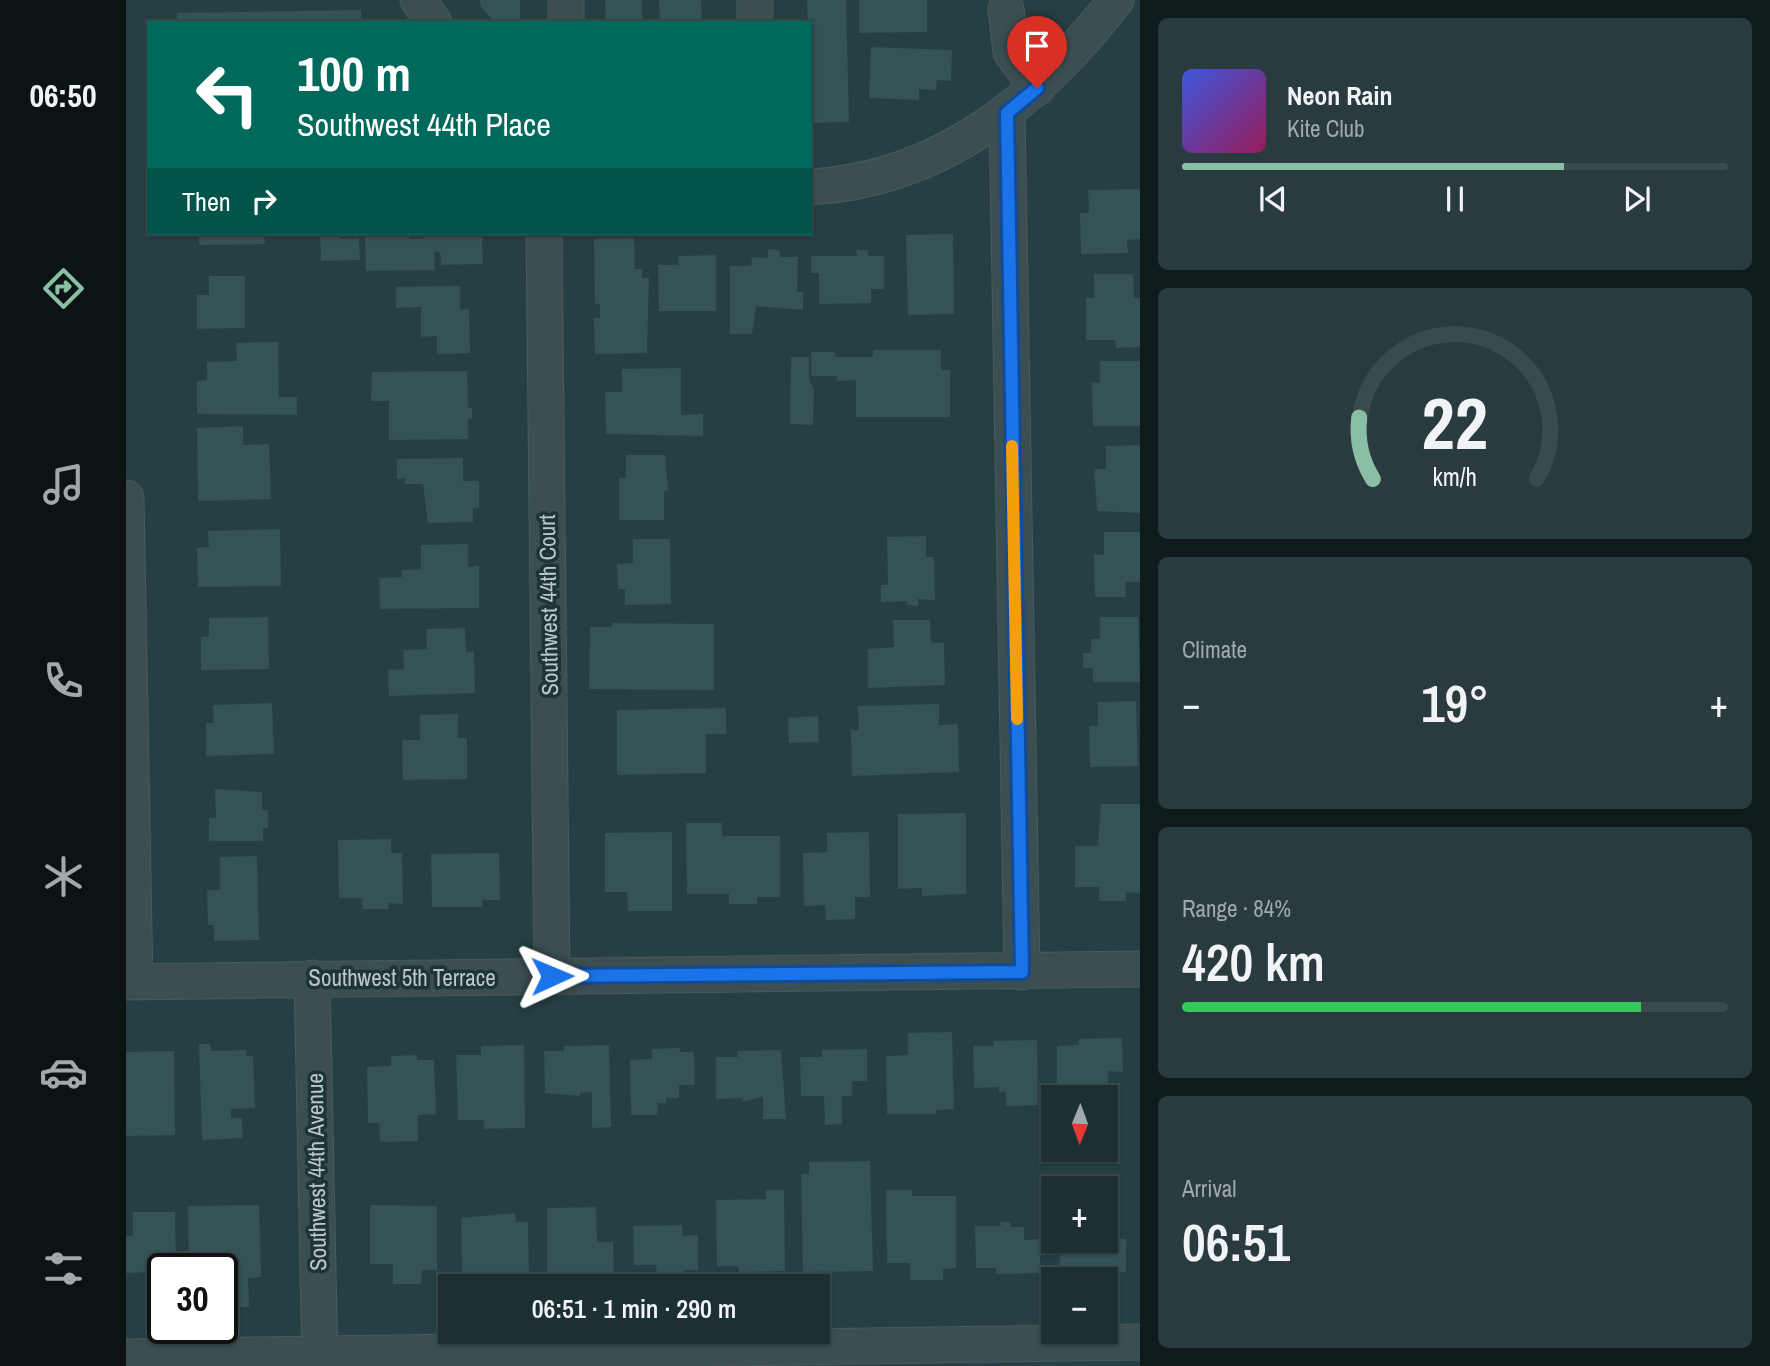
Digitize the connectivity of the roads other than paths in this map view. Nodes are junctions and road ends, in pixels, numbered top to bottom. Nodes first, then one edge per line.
1 (418, 0) edge
2 (566, 0) edge
3 (755, 0) edge
4 (1116, 0) edge
5 (1006, 9) dead end
6 (434, 21) edge
7 (566, 21) edge
8 (755, 21) edge
9 (1037, 88) junction
10 (1007, 113) junction
11 (812, 187) edge
12 (544, 235) edge
13 (126, 498) edge
14 (127, 610) edge
15 (1140, 970) edge
16 (1022, 972) junction
17 (552, 976) junction
18 (312, 978) junction
19 (131, 982) edge
20 (1140, 1342) edge
21 (126, 1357) edge
22 (320, 1360) edge

1 - 6 street
2 - 7 street
3 - 8 street
4 - 9 street
5 - 9 street
9 - 10 street
10 - 11 street
10 - 16 street
12 - 17 street, Southwest 44th Court
13 - 14 street
14 - 19 street
15 - 16 street, Southwest 5th Terrace
16 - 17 street, Southwest 5th Terrace
17 - 18 street, Southwest 5th Terrace
18 - 19 street, Southwest 5th Terrace
18 - 22 street, Southwest 44th Avenue
20 - 22 street
21 - 22 street

